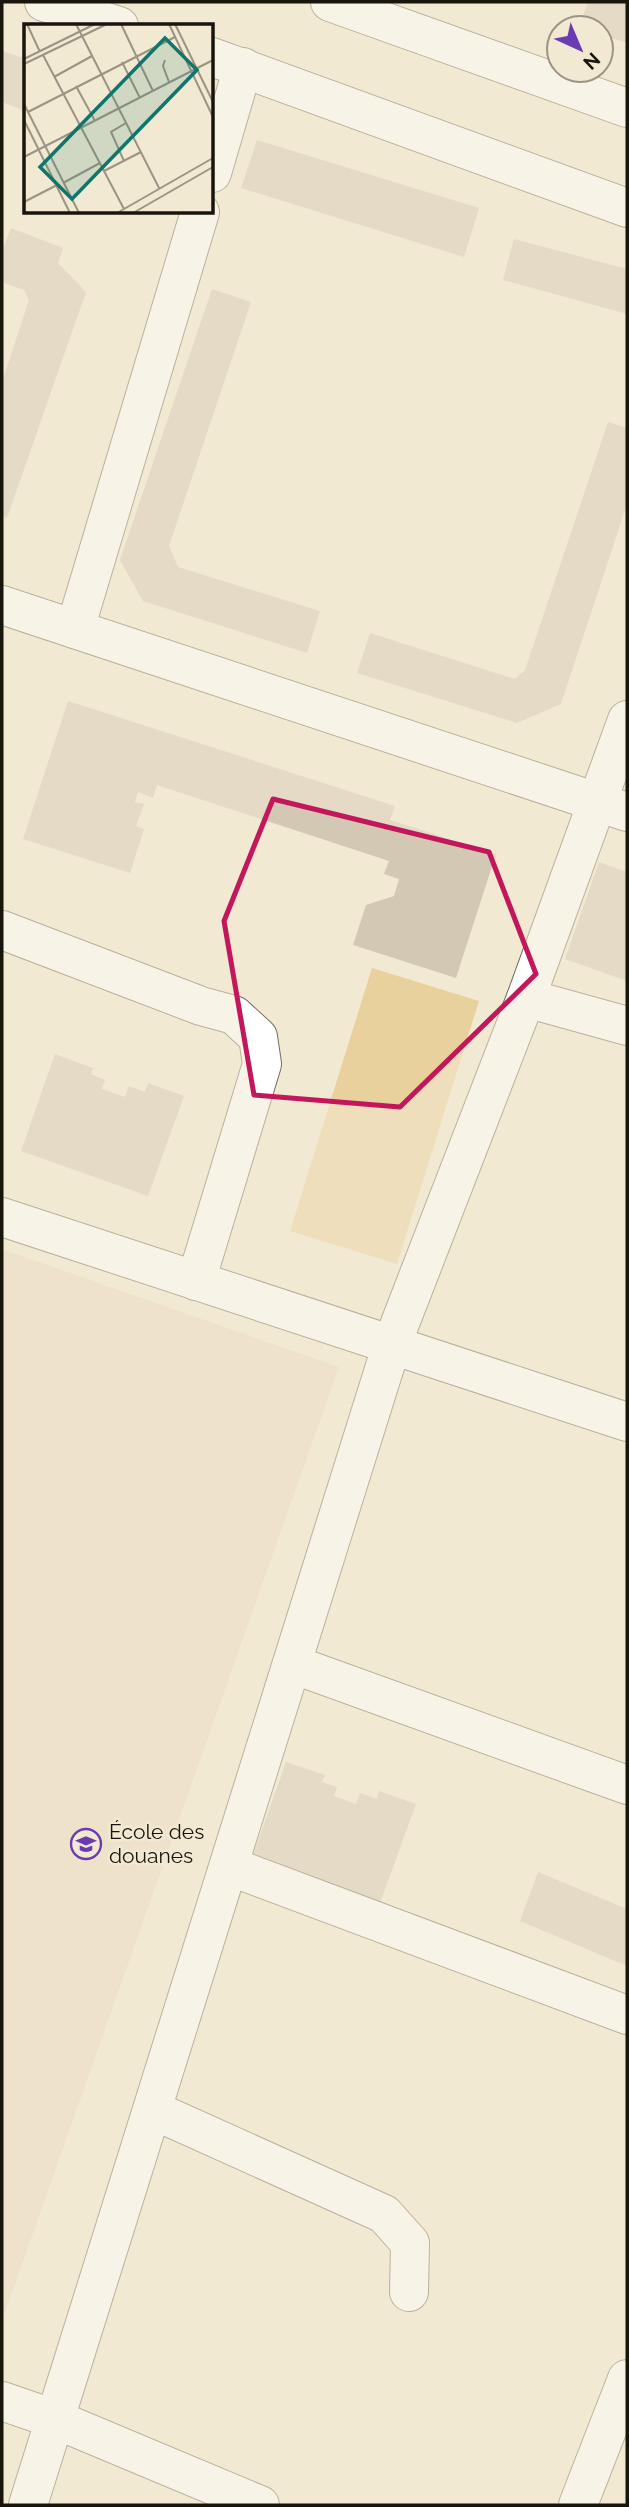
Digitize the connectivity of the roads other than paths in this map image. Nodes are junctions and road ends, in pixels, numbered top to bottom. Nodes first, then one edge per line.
1 (44, 2) edge
2 (330, 2) edge
3 (113, 24) edge
4 (228, 62) edge
5 (627, 108) edge
6 (214, 159) edge
7 (627, 208) edge
8 (199, 214) edge
9 (2, 605) edge
10 (75, 629) junction
11 (627, 720) edge
12 (613, 808) edge
13 (2, 930) edge
14 (526, 998) junction
15 (627, 1026) edge
16 (2, 1217) edge
17 (196, 1282) junction
18 (392, 1344) junction
19 (627, 1422) edge
20 (292, 1664) junction
21 (627, 1785) edge
22 (229, 1866) junction
23 (627, 2015) edge
24 (153, 2110) junction
25 (410, 2292) dead end
26 (627, 2379) edge
27 (2, 2401) edge
28 (57, 2420) junction
29 (2, 2502) edge
30 (11, 2505) edge
31 (28, 2505) edge
32 (260, 2505) edge
33 (578, 2505) edge

1 - 3 street
2 - 5 street
4 - 6 street
4 - 7 street
8 - 10 street
9 - 10 street
10 - 12 street
11 - 12 street
12 - 14 street
13 - 17 street
14 - 15 street
14 - 18 street
16 - 17 street
17 - 18 street
18 - 19 street
18 - 20 street
20 - 21 street
20 - 22 street
22 - 23 street
22 - 24 street
24 - 25 street
24 - 28 street
26 - 33 street
27 - 28 street
28 - 31 street
28 - 32 street
29 - 30 street

